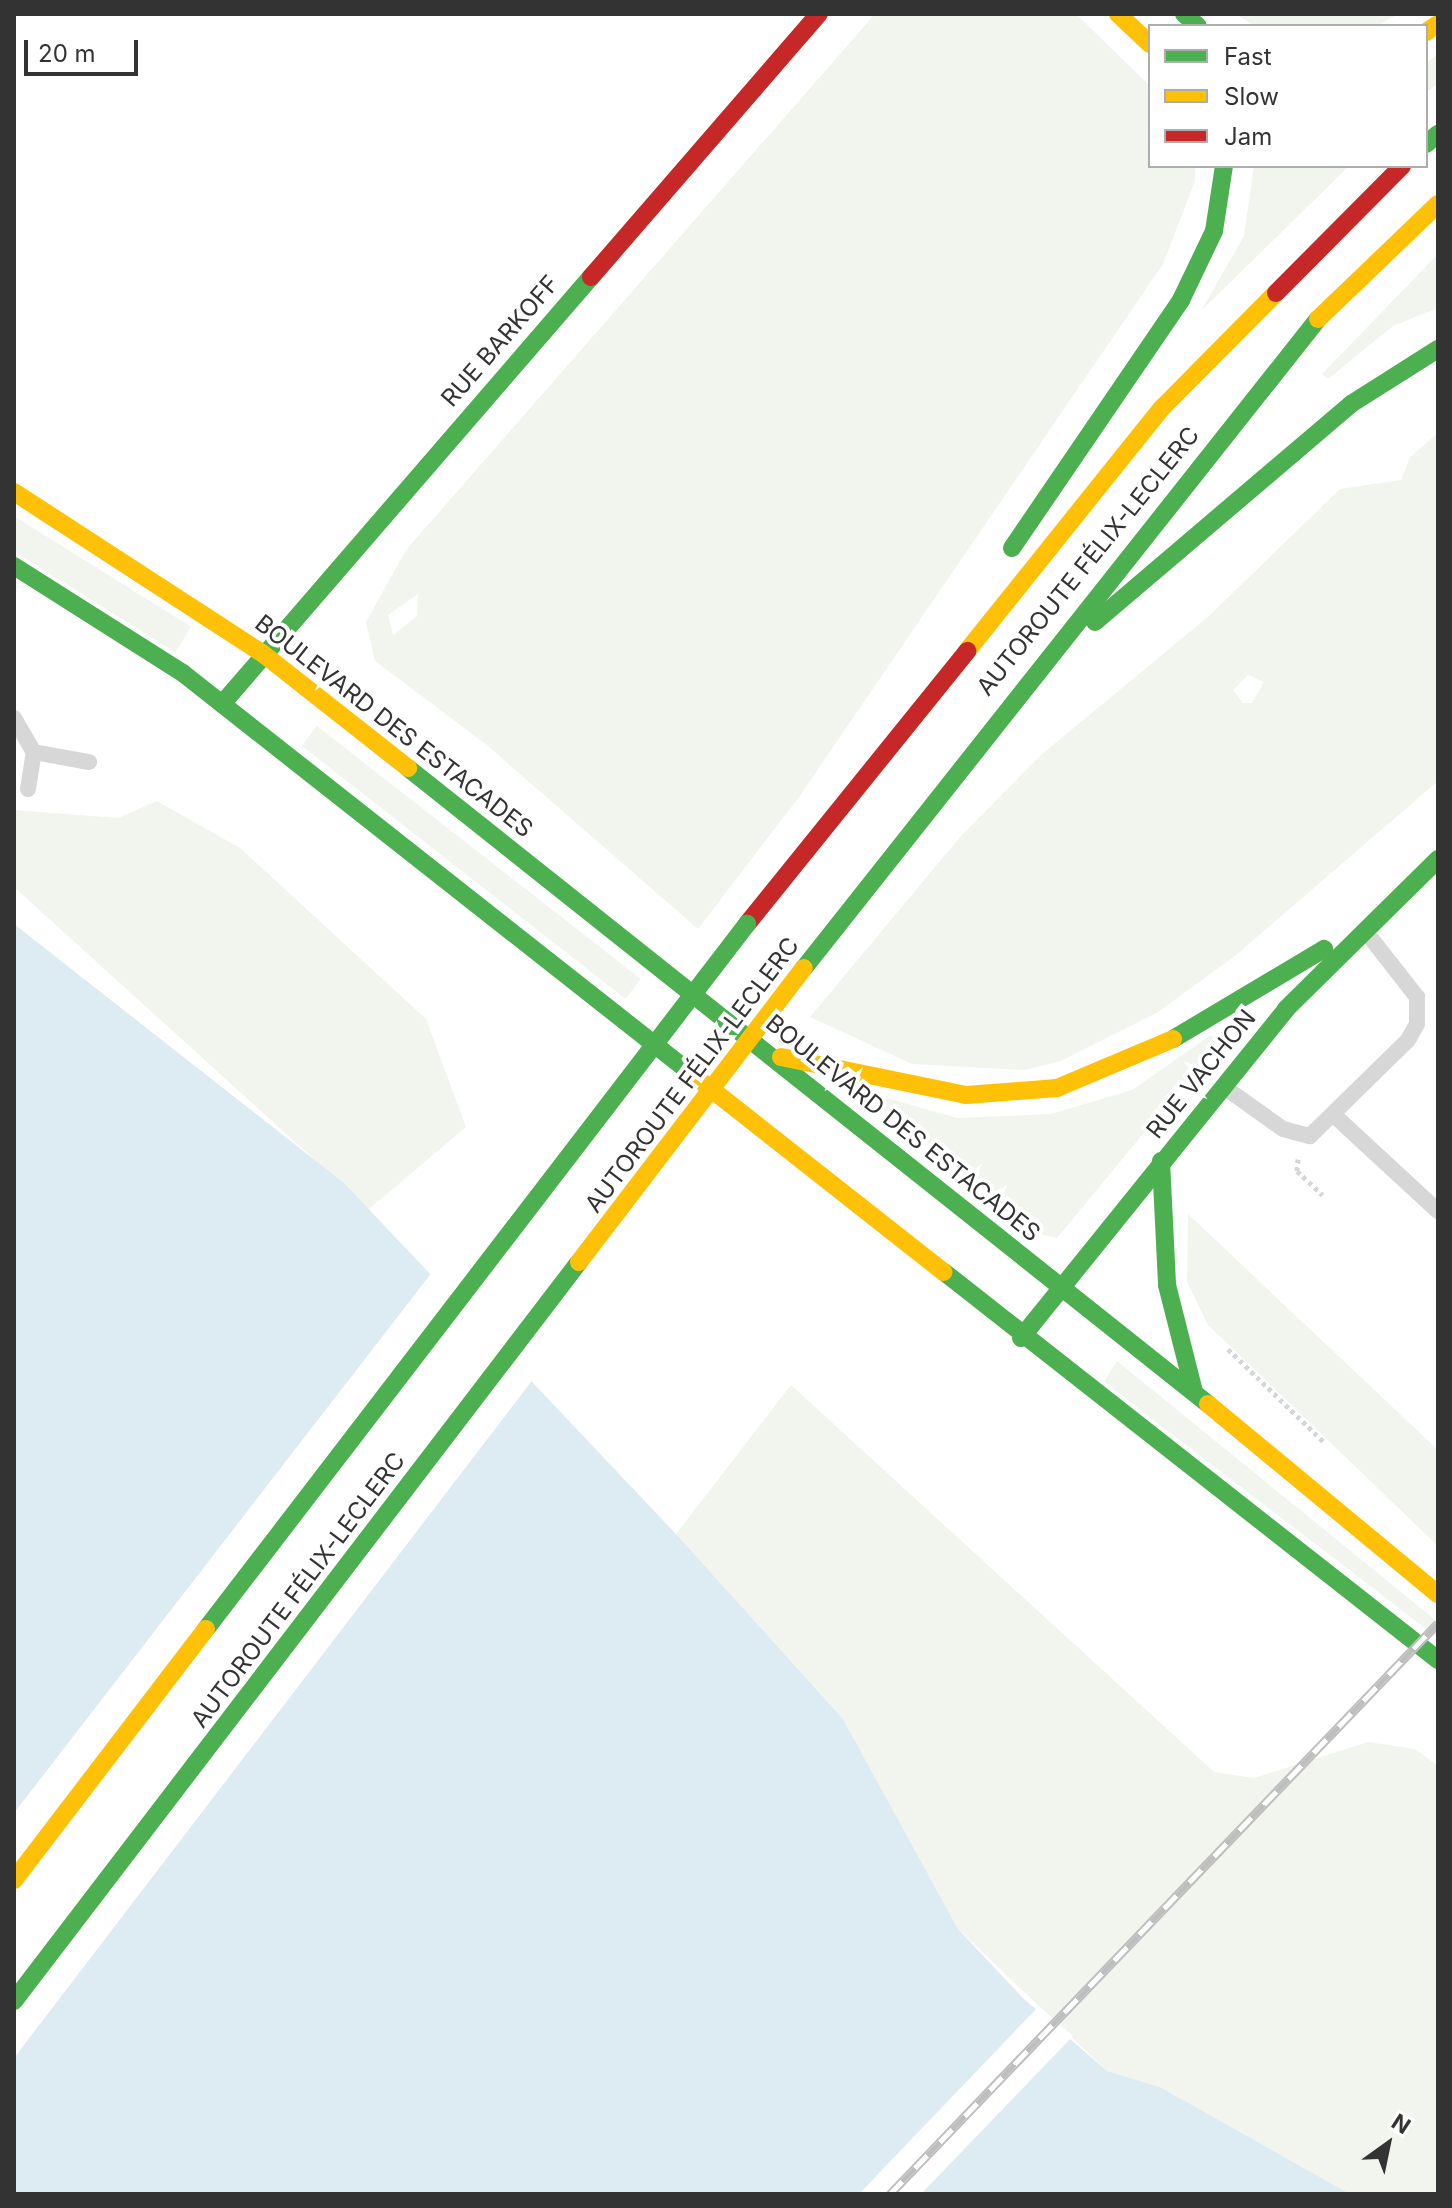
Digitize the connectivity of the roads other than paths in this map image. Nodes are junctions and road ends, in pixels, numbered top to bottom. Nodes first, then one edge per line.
1 (819, 14) edge
2 (1118, 14) edge
3 (1148, 42) edge
4 (1224, 168) edge
5 (1400, 168) edge
6 (1438, 204) edge
7 (1438, 349) edge
8 (14, 492) edge
9 (1004, 561) dead end
10 (14, 566) edge
11 (969, 613) dead end
12 (262, 653) junction
13 (1014, 691) junction
14 (222, 704) junction
15 (14, 718) edge
16 (34, 752) junction
17 (89, 762) dead end
18 (28, 789) dead end
19 (836, 809) junction
20 (1438, 859) edge
21 (1362, 927) junction
22 (774, 1056) junction
23 (1223, 1086) junction
24 (1336, 1117) junction
25 (1161, 1161) junction
26 (1438, 1211) edge
27 (1061, 1286) junction
28 (1021, 1338) junction
29 (1194, 1392) junction
30 (1438, 1594) edge
31 (1438, 1660) edge
32 (14, 1880) edge
33 (14, 2001) edge

1 - 12 main road, RUE BARKOFF
2 - 3 main road
4 - 9 main road
5 - 19 main road, AUTOROUTE FÉLIX-LECLERC
6 - 13 main road, AUTOROUTE FÉLIX-LECLERC
7 - 13 main road
8 - 12 main road, BOULEVARD DES ESTACADES
10 - 14 main road
11 - 19 main road
12 - 14 main road, RUE BARKOFF
12 - 22 main road, BOULEVARD DES ESTACADES
13 - 33 main road, AUTOROUTE FÉLIX-LECLERC, bridge
14 - 28 main road
15 - 16 lane
16 - 17 lane
16 - 18 lane
19 - 32 main road, AUTOROUTE FÉLIX-LECLERC, bridge
20 - 21 main road, RUE VACHON
21 - 22 main road
21 - 23 main road, RUE VACHON
21 - 24 lane
22 - 27 main road, BOULEVARD DES ESTACADES
23 - 24 lane
23 - 25 main road, RUE VACHON
24 - 26 lane
25 - 27 main road, RUE VACHON
25 - 29 main road
27 - 28 main road, RUE VACHON
27 - 29 main road, BOULEVARD DES ESTACADES
28 - 31 main road
29 - 30 main road, BOULEVARD DES ESTACADES

